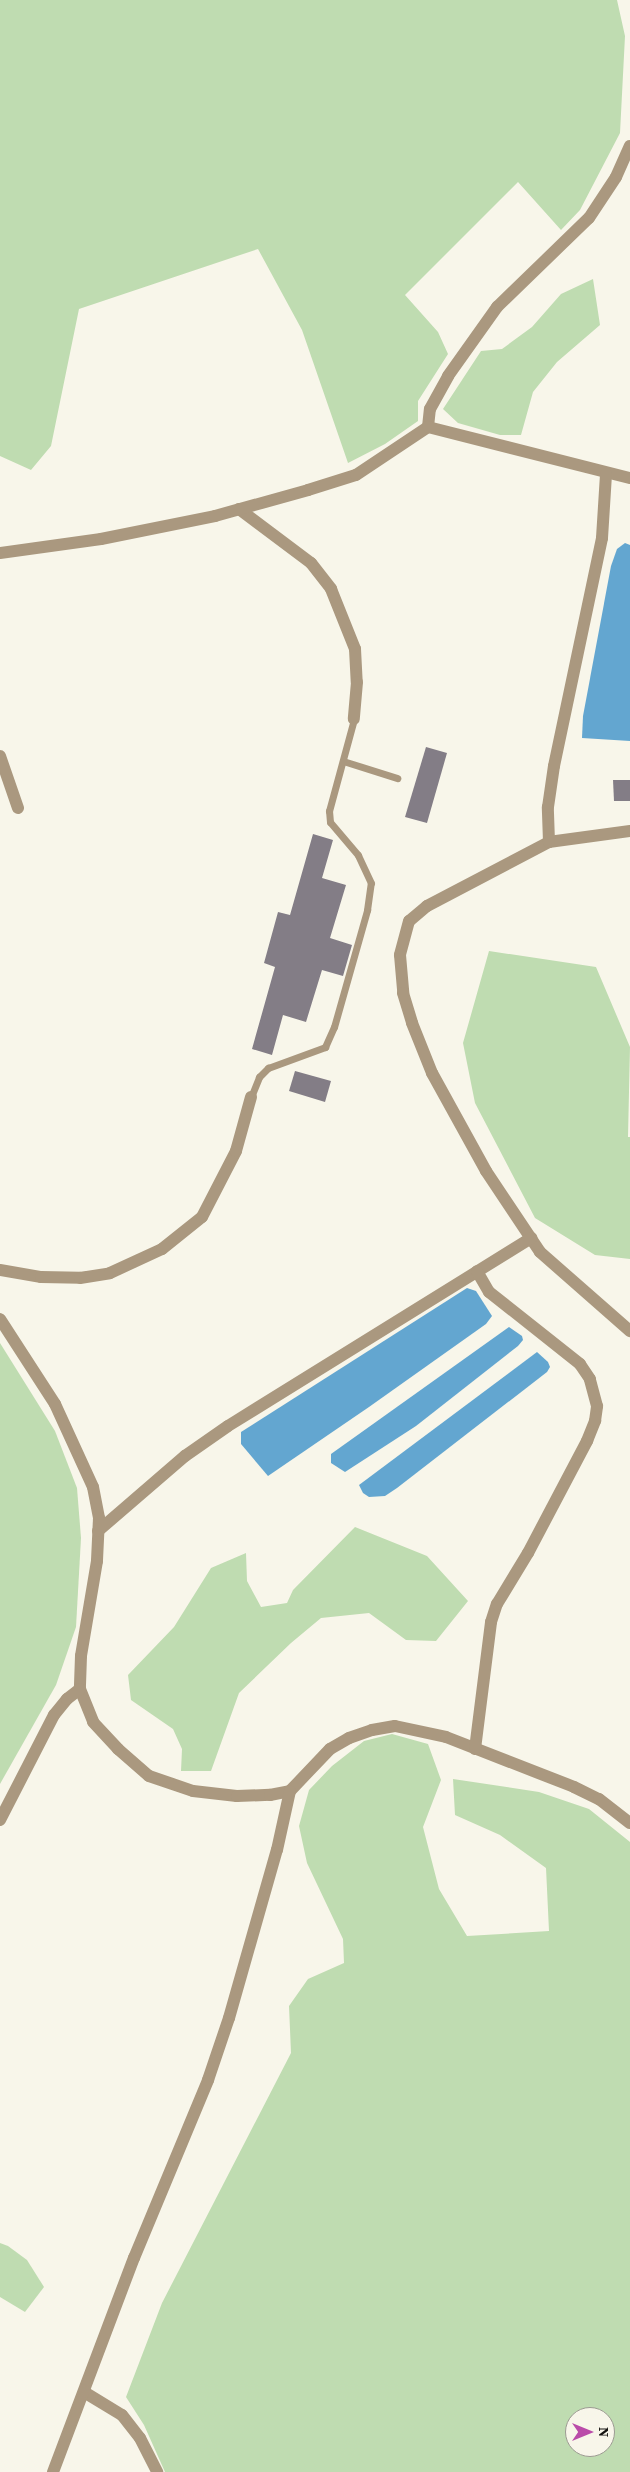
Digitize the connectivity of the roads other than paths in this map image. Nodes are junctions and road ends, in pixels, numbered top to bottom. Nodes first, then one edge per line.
1 (630, 146) edge
2 (428, 427) junction
3 (606, 474) junction
4 (630, 478) edge
5 (240, 509) junction
6 (0, 553) edge
7 (354, 719) joint
8 (0, 756) edge
9 (343, 761) junction
10 (397, 778) dead end
11 (18, 808) dead end
12 (630, 831) edge
13 (549, 842) junction
14 (251, 1097) joint
15 (531, 1238) junction
16 (0, 1270) edge
17 (477, 1271) junction
18 (0, 1319) edge
19 (630, 1331) edge
20 (98, 1531) junction
21 (80, 1689) junction
22 (475, 1748) junction
23 (290, 1791) junction
24 (0, 1820) edge
25 (630, 1823) edge
26 (84, 2392) junction
27 (53, 2472) edge
28 (156, 2472) edge

1 - 2 street
2 - 3 street
2 - 5 street
3 - 4 street
3 - 13 street
5 - 6 street
5 - 7 street
7 - 9 lane
8 - 11 street
9 - 10 lane
9 - 14 lane
12 - 13 street
13 - 15 street
14 - 16 street
15 - 17 street
15 - 19 street
17 - 20 street
17 - 22 street
18 - 20 street
20 - 21 street
21 - 23 street
21 - 24 street
22 - 23 street
22 - 25 street
23 - 26 street
26 - 27 street
26 - 28 street

